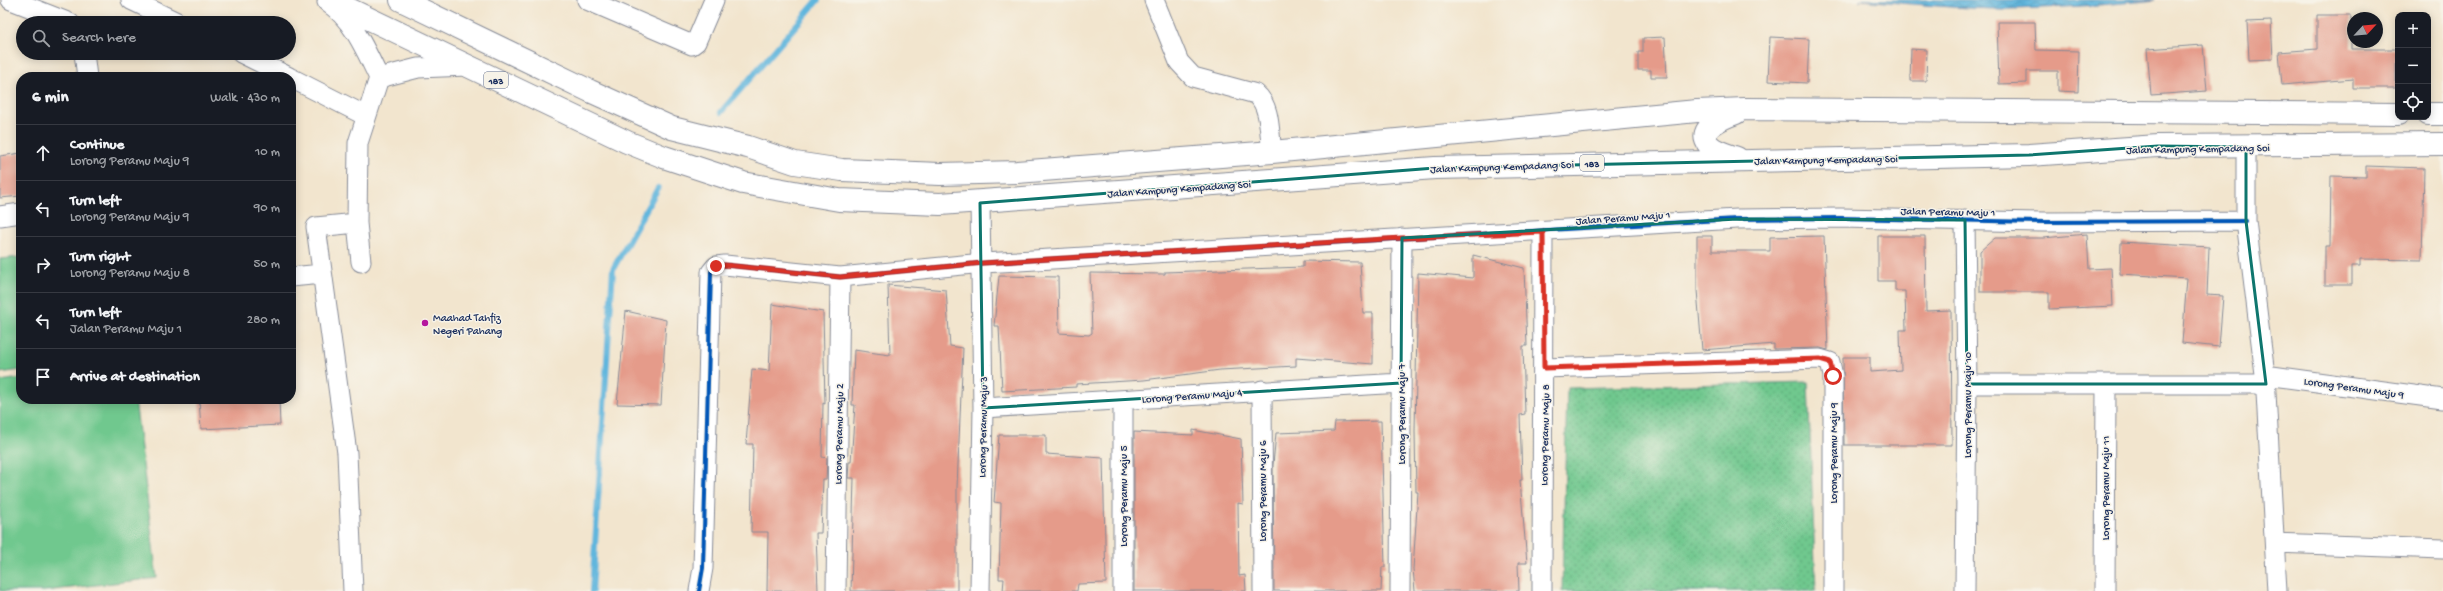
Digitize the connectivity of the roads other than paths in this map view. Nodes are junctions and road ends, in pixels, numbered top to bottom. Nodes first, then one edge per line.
1 (11, 0) edge
2 (131, 0) edge
3 (324, 0) edge
4 (330, 0) edge
5 (401, 0) edge
6 (587, 0) edge
7 (714, 0) edge
8 (1154, 0) edge
9 (52, 16) edge
10 (164, 16) edge
11 (85, 60) edge
12 (255, 60) edge
13 (467, 66) junction
14 (86, 72) edge
15 (278, 72) edge
16 (379, 78) junction
17 (296, 81) edge
18 (1746, 109) junction
19 (2395, 114) edge
20 (2431, 114) edge
21 (2443, 114) edge
22 (366, 116) junction
23 (2443, 144) edge
24 (2246, 147) junction
25 (1272, 152) junction
26 (1743, 161) junction
27 (980, 203) junction
28 (16, 214) edge
29 (0, 216) edge
30 (1965, 220) junction
31 (2246, 221) junction
32 (357, 223) junction
33 (1543, 232) junction
34 (1402, 238) junction
35 (361, 262) dead end
36 (983, 263) junction
37 (322, 274) junction
38 (296, 277) edge
39 (840, 277) junction
40 (1544, 368) junction
41 (2266, 379) junction
42 (1401, 383) junction
43 (1967, 384) junction
44 (2106, 384) junction
45 (1262, 390) junction
46 (2443, 398) edge
47 (1123, 400) junction
48 (983, 408) junction
49 (2275, 543) junction
50 (2443, 549) edge
51 (353, 591) edge
52 (699, 591) edge
53 (836, 591) edge
54 (980, 591) edge
55 (1123, 591) edge
56 (1262, 591) edge
57 (1400, 591) edge
58 (1542, 591) edge
59 (1833, 591) edge
60 (1965, 591) edge
61 (2105, 591) edge
62 (2277, 591) edge

1 - 9 street
2 - 10 street
3 - 16 street
4 - 13 highway, 183
5 - 25 highway
6 - 7 street
8 - 25 street
11 - 14 street
12 - 15 street
13 - 16 street
13 - 27 highway, Jalan Kampung Kempadang Soi / 183
16 - 22 street
17 - 22 street
18 - 19 highway
18 - 25 highway
18 - 26 highway
20 - 21 highway
22 - 32 street
23 - 24 highway, Jalan Kampung Kempadang Soi / 183
24 - 26 highway, Jalan Kampung Kempadang Soi / 183
24 - 31 street
26 - 27 highway, Jalan Kampung Kempadang Soi / 183
27 - 36 street, Lorong Peramu Maju 3
28 - 29 street
30 - 31 street, Jalan Peramu Maju 1
30 - 33 street, Jalan Peramu Maju 1
30 - 43 street, Lorong Peramu Maju 10
31 - 41 street
32 - 35 street
32 - 37 street
33 - 34 street, Jalan Peramu Maju 1
33 - 40 street, Lorong Peramu Maju 8
34 - 36 street, Jalan Peramu Maju 1
34 - 42 street, Lorong Peramu Maju 7
36 - 39 street, Jalan Peramu Maju 1
36 - 48 street, Lorong Peramu Maju 3
37 - 38 street
37 - 51 street
39 - 52 street, Jalan Peramu Maju 1
39 - 53 street, Lorong Peramu Maju 2
40 - 58 street, Lorong Peramu Maju 8
40 - 59 street, Lorong Peramu Maju 9
41 - 44 street, Lorong Peramu Maju 9
41 - 46 street, Lorong Peramu Maju 9
41 - 49 street
42 - 45 street, Lorong Peramu Maju 4
42 - 57 street, Lorong Peramu Maju 7
43 - 44 street, Lorong Peramu Maju 9
43 - 60 street, Lorong Peramu Maju 10
44 - 61 street, Lorong Peramu Maju 11
45 - 47 street, Lorong Peramu Maju 4
45 - 56 street, Lorong Peramu Maju 6
47 - 48 street, Lorong Peramu Maju 4
47 - 55 street, Lorong Peramu Maju 5
48 - 54 street, Lorong Peramu Maju 3
49 - 50 street
49 - 62 street

